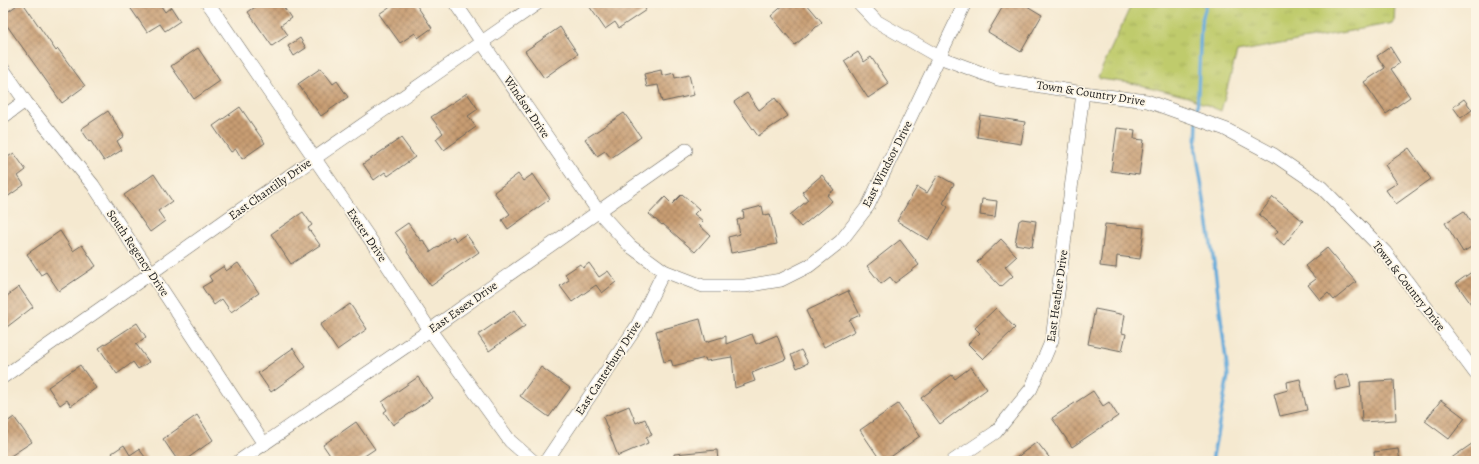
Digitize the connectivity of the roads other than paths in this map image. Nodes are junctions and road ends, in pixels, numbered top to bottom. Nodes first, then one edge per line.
1 (208, 3) edge
2 (455, 3) edge
3 (538, 3) edge
4 (859, 3) edge
5 (965, 3) edge
6 (482, 42) junction
7 (939, 57) junction
8 (3, 69) edge
9 (1083, 93) junction
10 (25, 101) junction
11 (3, 117) edge
12 (686, 150) dead end
13 (314, 158) junction
14 (598, 211) junction
15 (664, 271) junction
16 (151, 274) junction
17 (430, 330) junction
18 (1476, 374) edge
19 (3, 377) edge
20 (264, 444) junction
21 (239, 461) edge
22 (533, 461) edge
23 (546, 461) edge
24 (954, 461) edge

1 - 13 street, Exeter Drive
2 - 6 street, Windsor Drive
3 - 6 street, East Chantilly Drive
4 - 7 street, Town & Country Drive
5 - 7 street, East Windsor Drive
6 - 13 street, East Chantilly Drive
6 - 14 street, Windsor Drive
7 - 9 street, Town & Country Drive
7 - 15 street, East Windsor Drive
8 - 10 street, South Regency Drive
9 - 18 street, Town & Country Drive
9 - 24 street, East Heather Drive
10 - 11 street
10 - 16 street, South Regency Drive
12 - 14 street, East Essex Drive
13 - 16 street, East Chantilly Drive
13 - 17 street, Exeter Drive
14 - 15 street, East Windsor Drive
14 - 17 street, East Essex Drive
15 - 23 street, East Canterbury Drive
16 - 19 street, East Chantilly Drive
16 - 20 street, South Regency Drive
17 - 20 street, East Essex Drive
17 - 22 street, Exeter Drive
20 - 21 street, East Essex Drive

